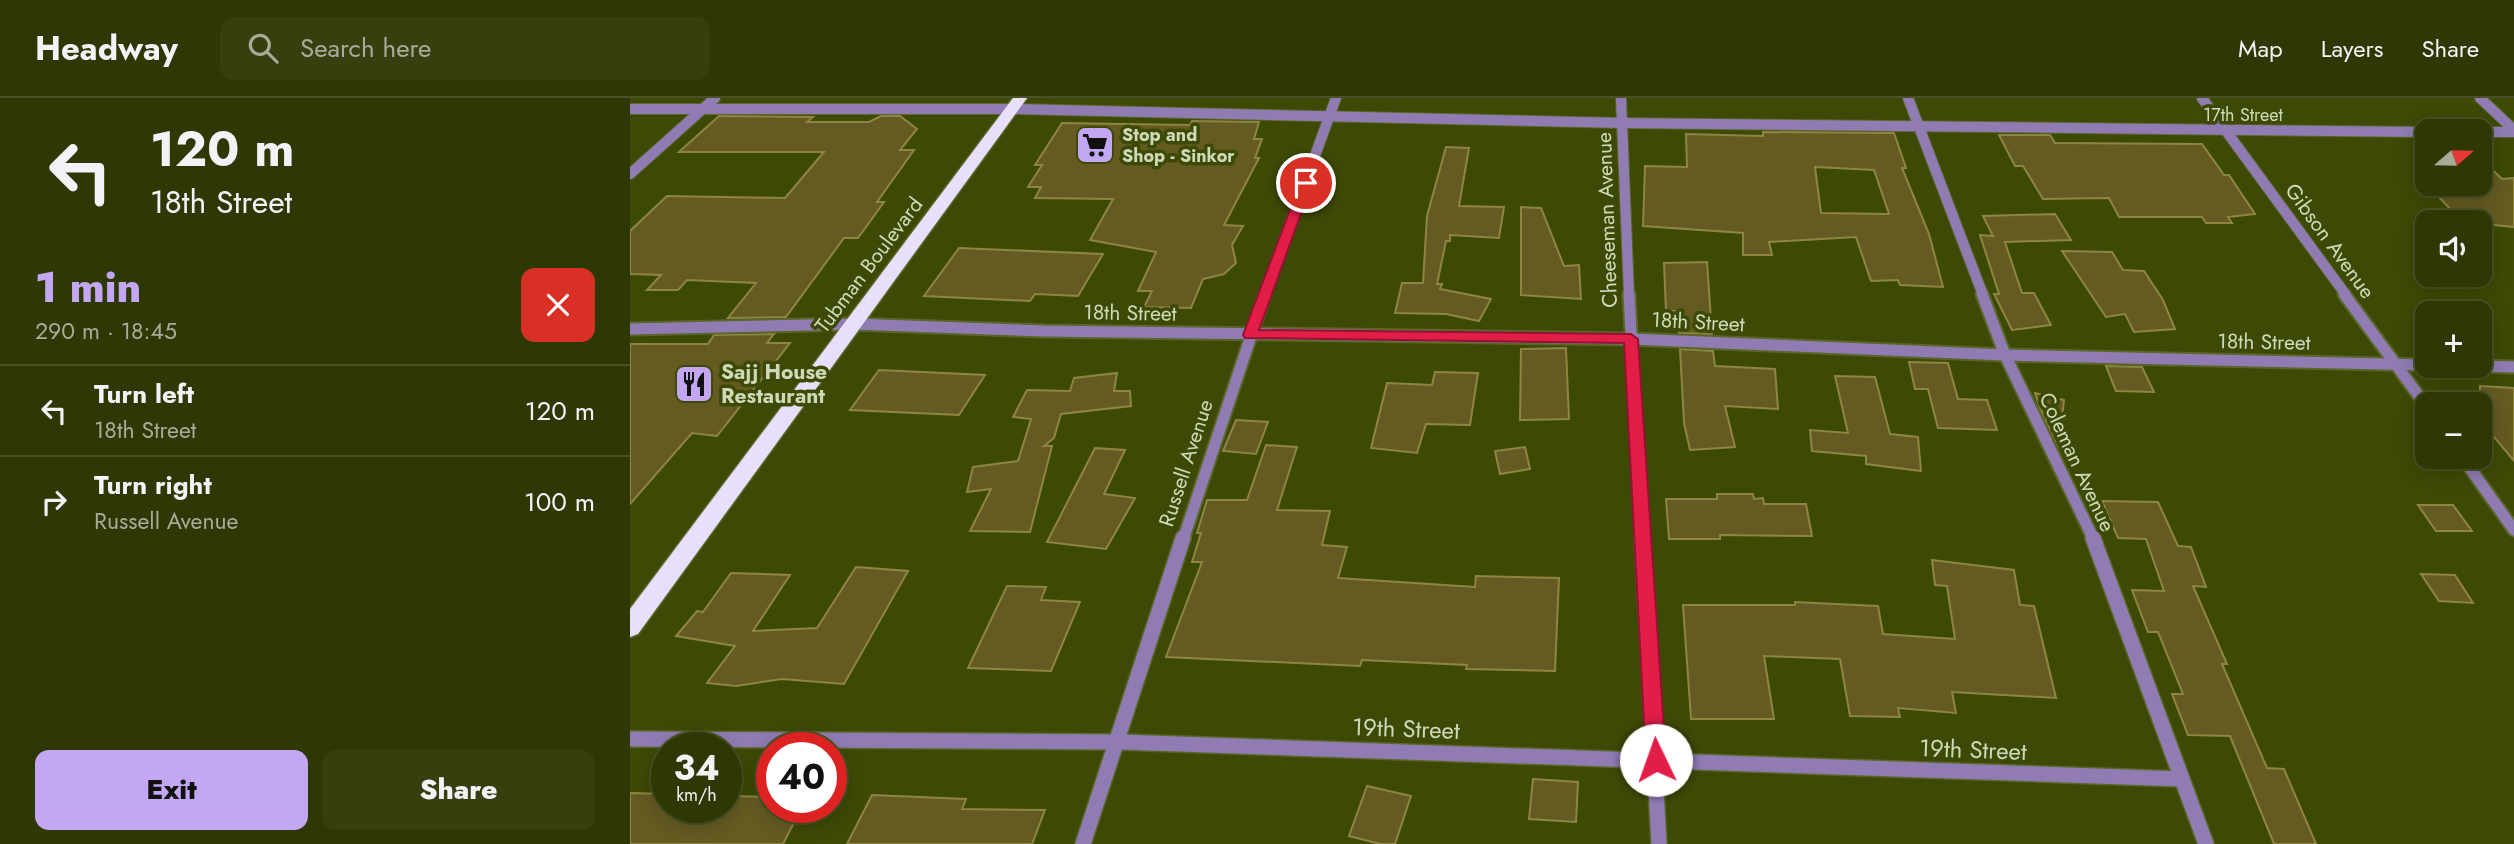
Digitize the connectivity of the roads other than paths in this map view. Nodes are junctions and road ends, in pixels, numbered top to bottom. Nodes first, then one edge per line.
1 (715, 98) edge
2 (1336, 98) edge
3 (1621, 98) edge
4 (1908, 98) edge
5 (2202, 98) edge
6 (2480, 98) edge
7 (1016, 104) edge
8 (630, 108) edge
9 (702, 110) junction
10 (1329, 117) junction
11 (1622, 123) junction
12 (1919, 126) junction
13 (2225, 131) junction
14 (2514, 131) edge
15 (2415, 132) edge
16 (2492, 132) edge
17 (630, 174) edge
18 (853, 324) junction
19 (630, 329) edge
20 (1250, 335) junction
21 (1631, 339) junction
22 (2004, 355) junction
23 (2397, 364) junction
24 (2415, 365) edge
25 (2492, 366) edge
26 (2514, 367) edge
27 (2417, 392) edge
28 (2471, 469) edge
29 (2514, 530) edge
30 (630, 627) edge
31 (630, 739) edge
32 (1116, 741) junction
33 (1656, 760) junction
34 (2181, 779) junction
35 (1083, 844) edge
36 (1658, 844) edge
37 (2206, 844) edge

1 - 9 street
2 - 10 street, Russell Avenue
3 - 11 street, Cheeseman Avenue
4 - 12 street, Coleman Avenue
5 - 13 street, Gibson Avenue
6 - 14 street
7 - 9 street, 17th Street
7 - 10 street, 17th Street
7 - 18 highway, Tubman Boulevard
8 - 9 street, 17th Street
9 - 17 street
10 - 11 street, 17th Street
10 - 20 street, Russell Avenue
11 - 12 street, 17th Street
11 - 21 street, Cheeseman Avenue
12 - 13 street, 17th Street
12 - 22 street, Coleman Avenue
13 - 15 street, 17th Street
13 - 23 street, Gibson Avenue
14 - 16 street
18 - 19 street, 18th Street
18 - 20 street, 18th Street
18 - 30 highway, Tubman Boulevard
20 - 21 street, 18th Street
20 - 32 street, Russell Avenue
21 - 22 street, 18th Street
21 - 33 street, Cheeseman Avenue
22 - 23 street, 18th Street
22 - 34 street, Coleman Avenue
23 - 24 street, 18th Street
23 - 27 street, Gibson Avenue
25 - 26 street
28 - 29 street
31 - 32 street, 19th Street
32 - 33 street, 19th Street
32 - 35 street, Russell Avenue
33 - 34 street, 19th Street
33 - 36 street, Cheeseman Avenue
34 - 37 street, Coleman Avenue

